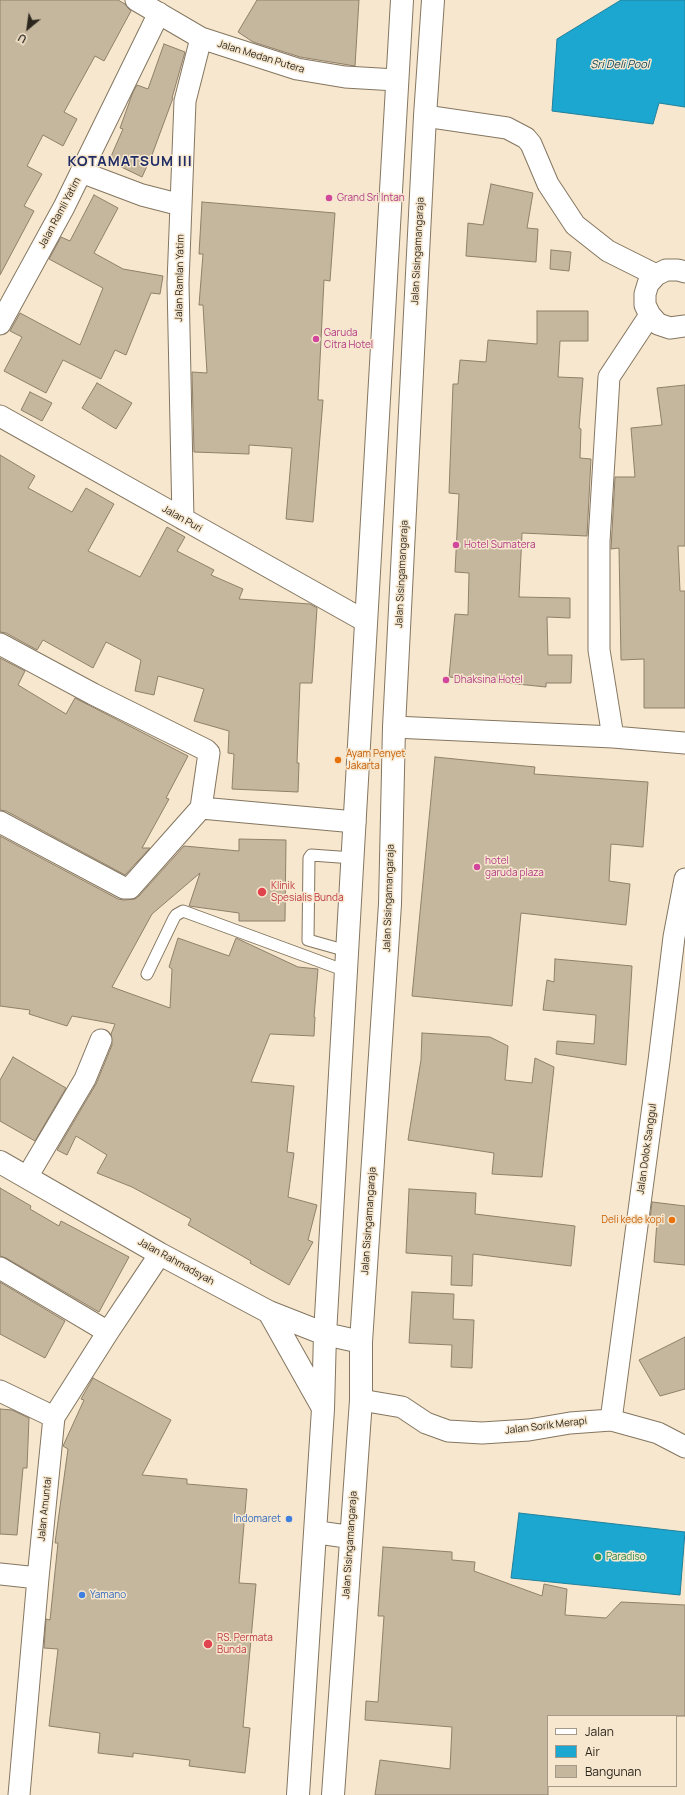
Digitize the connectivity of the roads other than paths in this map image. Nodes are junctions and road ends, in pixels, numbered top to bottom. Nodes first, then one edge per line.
1 (136, 0) edge
2 (402, 0) edge
3 (433, 0) edge
4 (159, 13) junction
5 (201, 38) junction
6 (396, 80) junction
7 (425, 116) junction
8 (82, 172) junction
9 (181, 205) junction
10 (685, 272) edge
11 (656, 275) junction
12 (650, 315) junction
13 (0, 324) edge
14 (685, 326) edge
15 (0, 416) edge
16 (183, 519) junction
17 (365, 621) junction
18 (0, 644) edge
19 (394, 728) junction
20 (613, 736) junction
21 (685, 743) edge
22 (201, 808) junction
23 (0, 822) edge
24 (355, 822) junction
25 (353, 858) junction
26 (685, 879) edge
27 (346, 961) junction
28 (147, 974) dead end
29 (101, 1040) dead end
30 (0, 1162) edge
31 (27, 1178) junction
32 (160, 1254) junction
33 (0, 1268) edge
34 (269, 1312) junction
35 (108, 1332) junction
36 (325, 1334) junction
37 (361, 1342) junction
38 (1, 1391) edge
39 (361, 1400) junction
40 (323, 1409) junction
41 (54, 1417) junction
42 (611, 1420) junction
43 (685, 1447) edge
44 (315, 1532) junction
45 (350, 1537) junction
46 (0, 1574) edge
47 (38, 1578) junction
48 (19, 1795) edge
49 (298, 1795) edge
50 (333, 1795) edge

1 - 4 street, Jalan Medan Putera
2 - 6 main road
3 - 7 main road, Jalan Sisingamangaraja
4 - 5 street, Jalan Medan Putera
4 - 8 street, Jalan Ramli Yatim
5 - 6 street, Jalan Medan Putera
5 - 9 street, Jalan Ramlan Yatim
6 - 17 main road
7 - 11 street
7 - 19 main road, Jalan Sisingamangaraja
8 - 9 street
8 - 13 street, Jalan Ramli Yatim
9 - 16 street, Jalan Ramlan Yatim
10 - 11 street
11 - 12 street
12 - 14 street
12 - 20 street
15 - 16 street, Jalan Puri
16 - 17 street, Jalan Puri
17 - 24 main road
18 - 22 street
19 - 20 street
19 - 37 main road, Jalan Sisingamangaraja
20 - 21 street
22 - 23 street
22 - 24 street
24 - 25 main road
25 - 27 main road
25 - 27 lane
26 - 42 street, Jalan Dolok Sanggul
27 - 28 lane
27 - 36 main road
29 - 31 street
30 - 31 main road, Jalan Rahmadsyah
31 - 32 main road, Jalan Rahmadsyah
32 - 34 main road, Jalan Rahmadsyah
32 - 35 street, Jalan Amuntai
33 - 35 street
34 - 36 main road, Jalan Rahmadsyah
34 - 40 main road
35 - 41 street, Jalan Amuntai
36 - 37 main road, Jalan Rahmadsyah
36 - 40 main road
37 - 39 main road, Jalan Sisingamangaraja
38 - 41 street
39 - 42 street, Jalan Sorik Merapi
39 - 45 main road, Jalan Sisingamangaraja
40 - 44 main road
41 - 47 street, Jalan Amuntai
42 - 43 street, Jalan Sorik Merapi
44 - 45 main road
44 - 49 main road
45 - 50 main road, Jalan Sisingamangaraja
46 - 47 street
47 - 48 street, Jalan Amuntai

